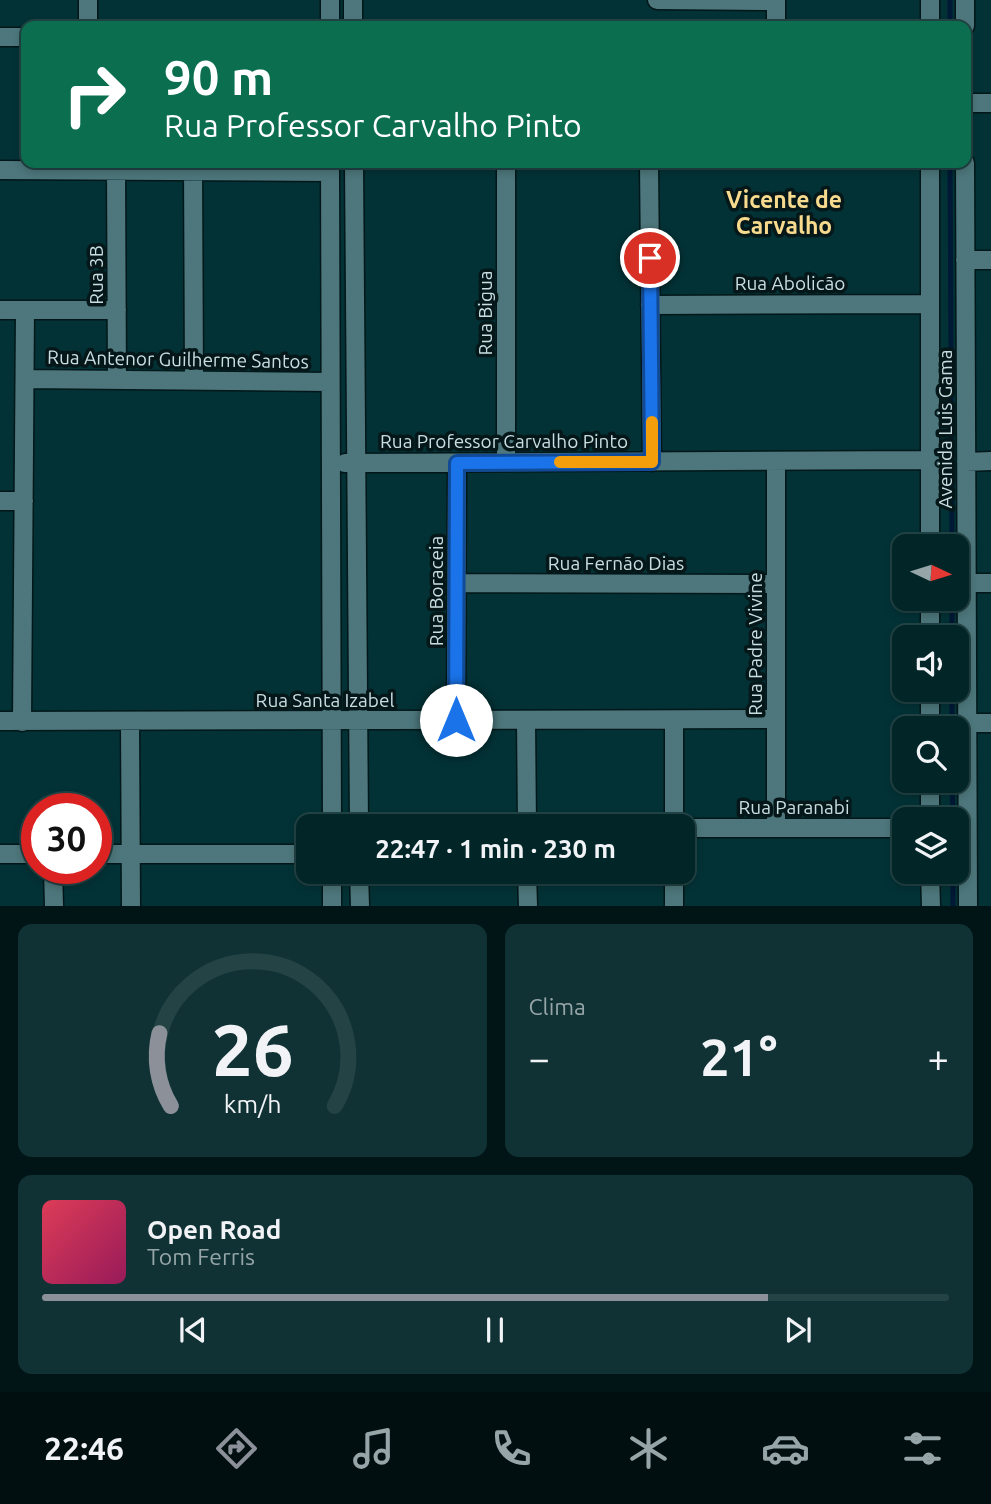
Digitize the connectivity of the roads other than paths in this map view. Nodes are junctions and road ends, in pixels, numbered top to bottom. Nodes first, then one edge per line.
1 (88, 0) edge
2 (330, 0) edge
3 (353, 0) edge
4 (657, 0) edge
5 (776, 0) edge
6 (930, 0) edge
7 (965, 0) edge
8 (88, 21) edge
9 (330, 21) edge
10 (354, 21) edge
11 (776, 21) edge
12 (930, 21) edge
13 (965, 21) edge
14 (0, 37) edge
15 (21, 37) edge
16 (971, 103) edge
17 (991, 103) edge
18 (167, 168) edge
19 (193, 168) edge
20 (330, 168) edge
21 (354, 168) edge
22 (506, 168) edge
23 (649, 168) edge
24 (930, 168) edge
25 (965, 168) edge
26 (0, 170) edge
27 (116, 170) junction
28 (965, 260) junction
29 (991, 260) edge
30 (929, 304) junction
31 (650, 305) junction
32 (0, 310) edge
33 (25, 310) junction
34 (117, 310) junction
35 (25, 379) junction
36 (117, 380) junction
37 (194, 380) junction
38 (330, 382) junction
39 (929, 460) junction
40 (776, 461) junction
41 (991, 461) edge
42 (506, 462) junction
43 (652, 462) junction
44 (966, 462) junction
45 (331, 463) junction
46 (356, 463) junction
47 (457, 463) junction
48 (0, 501) edge
49 (24, 501) junction
50 (929, 534) edge
51 (967, 534) edge
52 (457, 583) junction
53 (970, 583) edge
54 (991, 583) edge
55 (776, 584) junction
56 (967, 611) edge
57 (967, 716) edge
58 (776, 719) junction
59 (456, 720) junction
60 (526, 720) junction
61 (674, 720) junction
62 (0, 721) edge
63 (331, 721) junction
64 (357, 721) junction
65 (22, 722) junction
66 (130, 722) junction
67 (969, 723) edge
68 (991, 723) edge
69 (967, 793) edge
70 (332, 814) edge
71 (359, 814) edge
72 (527, 814) edge
73 (674, 814) edge
74 (776, 827) junction
75 (695, 828) edge
76 (892, 828) edge
77 (0, 854) edge
78 (21, 854) edge
79 (112, 854) edge
80 (131, 854) junction
81 (296, 854) edge
82 (53, 884) edge
83 (332, 884) edge
84 (359, 884) edge
85 (527, 884) edge
86 (674, 884) edge
87 (930, 884) edge
88 (54, 905) edge
89 (131, 905) edge
90 (332, 905) edge
91 (360, 905) edge
92 (528, 905) edge
93 (674, 905) edge
94 (930, 905) edge
95 (968, 905) edge

1 - 8 street
2 - 9 street
3 - 10 street
4 - 5 street
5 - 11 street
6 - 12 street
7 - 13 street
14 - 15 street
16 - 17 street
18 - 27 street
19 - 37 street
20 - 38 street
21 - 46 street
22 - 42 street, Rua Bigua
23 - 31 street
24 - 30 street, Avenida Luis Gama
25 - 28 street, Avenida Luis Gama
26 - 27 street
27 - 34 street, Rua 3B
28 - 29 street
28 - 44 street, Avenida Luis Gama
30 - 31 street, Rua Abolicão
30 - 39 street, Avenida Luis Gama
31 - 43 street
32 - 33 street
33 - 34 street
33 - 35 street
34 - 36 street, Rua 3B
35 - 36 street, Rua Antenor Guilherme Santos
35 - 49 street
36 - 37 street, Rua Antenor Guilherme Santos
37 - 38 street, Rua Antenor Guilherme Santos
38 - 45 street
39 - 40 street, Rua Professor Carvalho Pinto
39 - 50 street, Avenida Luis Gama
40 - 43 street, Rua Professor Carvalho Pinto
40 - 55 street, Rua Padre Vivine
41 - 44 street
42 - 43 street, Rua Professor Carvalho Pinto
42 - 47 street, Rua Professor Carvalho Pinto
44 - 51 street, Avenida Luis Gama
45 - 46 street, Rua Professor Carvalho Pinto
45 - 63 street
46 - 47 street, Rua Professor Carvalho Pinto
46 - 64 street
47 - 52 street, Rua Boraceia
48 - 49 street
49 - 65 street
52 - 55 street, Rua Fernão Dias
52 - 59 street, Rua Boraceia
53 - 54 street
55 - 58 street, Rua Padre Vivine
56 - 57 street, Avenida Luis Gama
58 - 61 street, Rua Santa Izabel
58 - 74 street, Rua Padre Vivine
59 - 60 street, Rua Santa Izabel
59 - 64 street, Rua Santa Izabel
60 - 61 street, Rua Santa Izabel
60 - 72 street
61 - 73 street
62 - 65 street, Rua Santa Izabel
63 - 64 street, Rua Santa Izabel
63 - 66 street, Rua Santa Izabel
63 - 70 street
64 - 71 street
65 - 66 street, Rua Santa Izabel
66 - 80 street
67 - 68 street
69 - 95 street, Avenida Luis Gama
74 - 75 street, Rua Paranabi
74 - 76 street, Rua Paranabi
77 - 78 street
79 - 80 street
80 - 81 street
80 - 89 street
82 - 88 street
83 - 90 street
84 - 91 street
85 - 92 street
86 - 93 street
87 - 94 street

